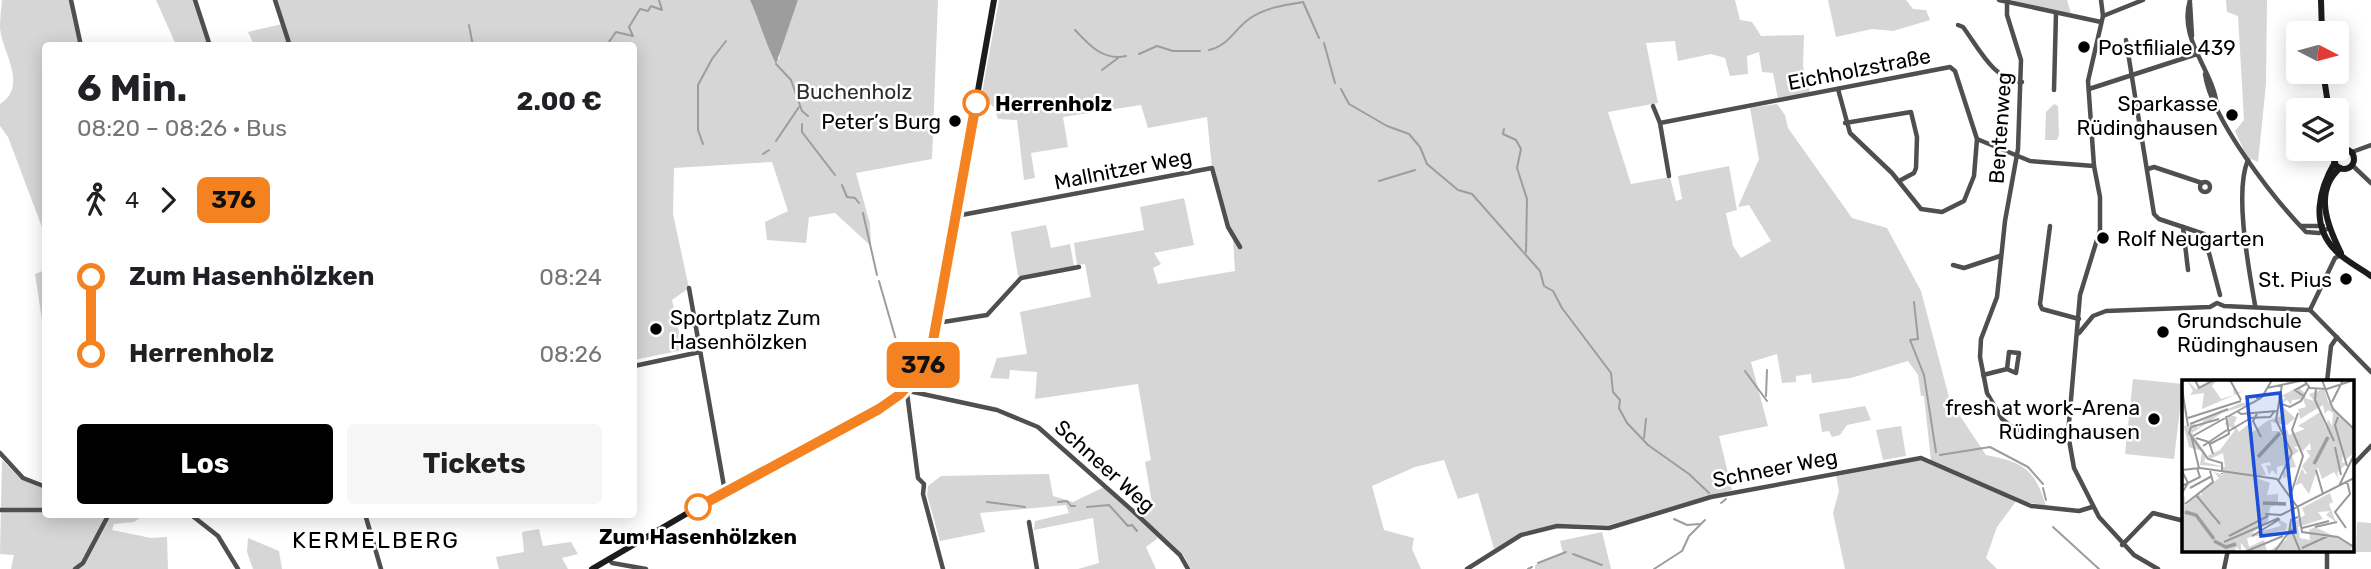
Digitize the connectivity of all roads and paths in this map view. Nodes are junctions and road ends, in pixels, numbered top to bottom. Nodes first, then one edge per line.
1 (71, 0) edge
2 (195, 0) edge
3 (275, 0) edge
4 (994, 0) edge
5 (1999, 0) edge
6 (2101, 0) edge
7 (2143, 0) edge
8 (2321, 0) edge
9 (2190, 1) edge
10 (2007, 4) junction
11 (2056, 13) junction
12 (2103, 16) junction
13 (2322, 21) edge
14 (2101, 22) junction
15 (1958, 25) dead end
16 (2126, 40) dead end
17 (80, 42) edge
18 (209, 42) edge
19 (289, 42) edge
20 (2197, 54) junction
21 (2132, 75) junction
22 (2022, 82) junction
23 (1838, 89) junction
24 (2089, 89) junction
25 (2054, 90) dead end
26 (1653, 106) dead end
27 (1660, 122) junction
28 (1845, 123) junction
29 (1977, 139) junction
30 (2371, 145) edge
31 (2349, 151) edge
32 (2352, 152) junction
33 (2015, 156) junction
34 (2248, 160) junction
35 (2337, 161) edge
36 (2337, 165) junction
37 (2352, 165) junction
38 (2094, 166) junction
39 (2148, 169) junction
40 (1669, 176) dead end
41 (1899, 181) junction
42 (2202, 183) dead end
43 (2371, 183) edge
44 (956, 216) junction
45 (2050, 226) dead end
46 (2326, 227) junction
47 (2183, 228) junction
48 (1240, 247) dead end
49 (2342, 255) junction
50 (2000, 256) junction
51 (1954, 265) dead end
52 (1079, 267) dead end
53 (2188, 270) dead end
54 (2371, 276) edge
55 (689, 288) dead end
56 (2220, 295) dead end
57 (2255, 305) junction
58 (2309, 310) junction
59 (2079, 319) junction
60 (937, 323) junction
61 (2079, 333) junction
62 (2337, 337) junction
63 (2024, 348) dead end
64 (700, 352) junction
65 (2019, 354) junction
66 (637, 365) edge
67 (2007, 369) junction
68 (2371, 372) edge
69 (1983, 375) junction
70 (2327, 380) edge
71 (906, 392) junction
72 (2068, 434) junction
73 (2371, 446) edge
74 (0, 453) edge
75 (2354, 463) edge
76 (42, 485) edge
77 (725, 492) junction
78 (2092, 507) junction
79 (0, 510) edge
80 (42, 510) edge
81 (107, 518) edge
82 (195, 518) edge
83 (366, 518) edge
84 (2182, 520) edge
85 (1029, 522) dead end
86 (2122, 545) junction
87 (609, 559) junction
88 (75, 569) edge
89 (238, 569) edge
90 (382, 569) edge
91 (592, 569) edge
92 (646, 569) edge
93 (943, 569) edge
94 (1037, 569) edge
95 (1188, 569) edge
96 (1467, 569) edge
97 (2158, 569) edge

1 - 17 street
2 - 18 street
3 - 19 street
4 - 44 main road
5 - 10 street
6 - 12 street
7 - 12 street
8 - 13 main road
9 - 20 street
10 - 11 street
10 - 22 street, Bentenweg
11 - 14 street
11 - 25 street
12 - 14 street
14 - 24 street
15 - 22 street
16 - 21 street
20 - 21 street
20 - 34 street
21 - 24 street
21 - 39 street
22 - 33 street, Bentenweg
23 - 27 street, Eichholzstraße
23 - 28 street
23 - 29 street, Eichholzstraße
24 - 38 street
26 - 27 street
27 - 40 street
28 - 41 street
28 - 41 street
29 - 33 street
29 - 41 street
30 - 32 street
31 - 32 main road
32 - 37 main road
33 - 38 street
33 - 50 street, Bentenweg
34 - 46 street
34 - 57 street
35 - 36 main road
36 - 37 main road
36 - 46 main road
37 - 43 street
38 - 59 street
39 - 42 street
39 - 47 street
44 - 48 street, Mallnitzer Weg
44 - 60 main road
45 - 59 street
46 - 49 main road
47 - 53 street
47 - 56 street
49 - 54 main road
49 - 58 street
50 - 51 street
50 - 69 street, Bentenweg
52 - 60 street
55 - 64 street
57 - 58 street
57 - 61 street
58 - 62 street
59 - 61 street
60 - 71 main road
61 - 72 street
62 - 68 street
62 - 70 street
63 - 65 street
64 - 66 street
64 - 77 street
65 - 67 street
65 - 67 street
67 - 69 street
69 - 72 street, Bentenweg
71 - 77 main road
71 - 93 street
71 - 95 street, Schneer Weg
72 - 78 street
73 - 75 street
74 - 76 street
77 - 87 main road
78 - 86 street
78 - 96 street, Schneer Weg
79 - 80 street
81 - 88 street
82 - 89 street
83 - 90 street
84 - 86 street
85 - 94 street
86 - 97 street
87 - 91 main road
87 - 92 street

